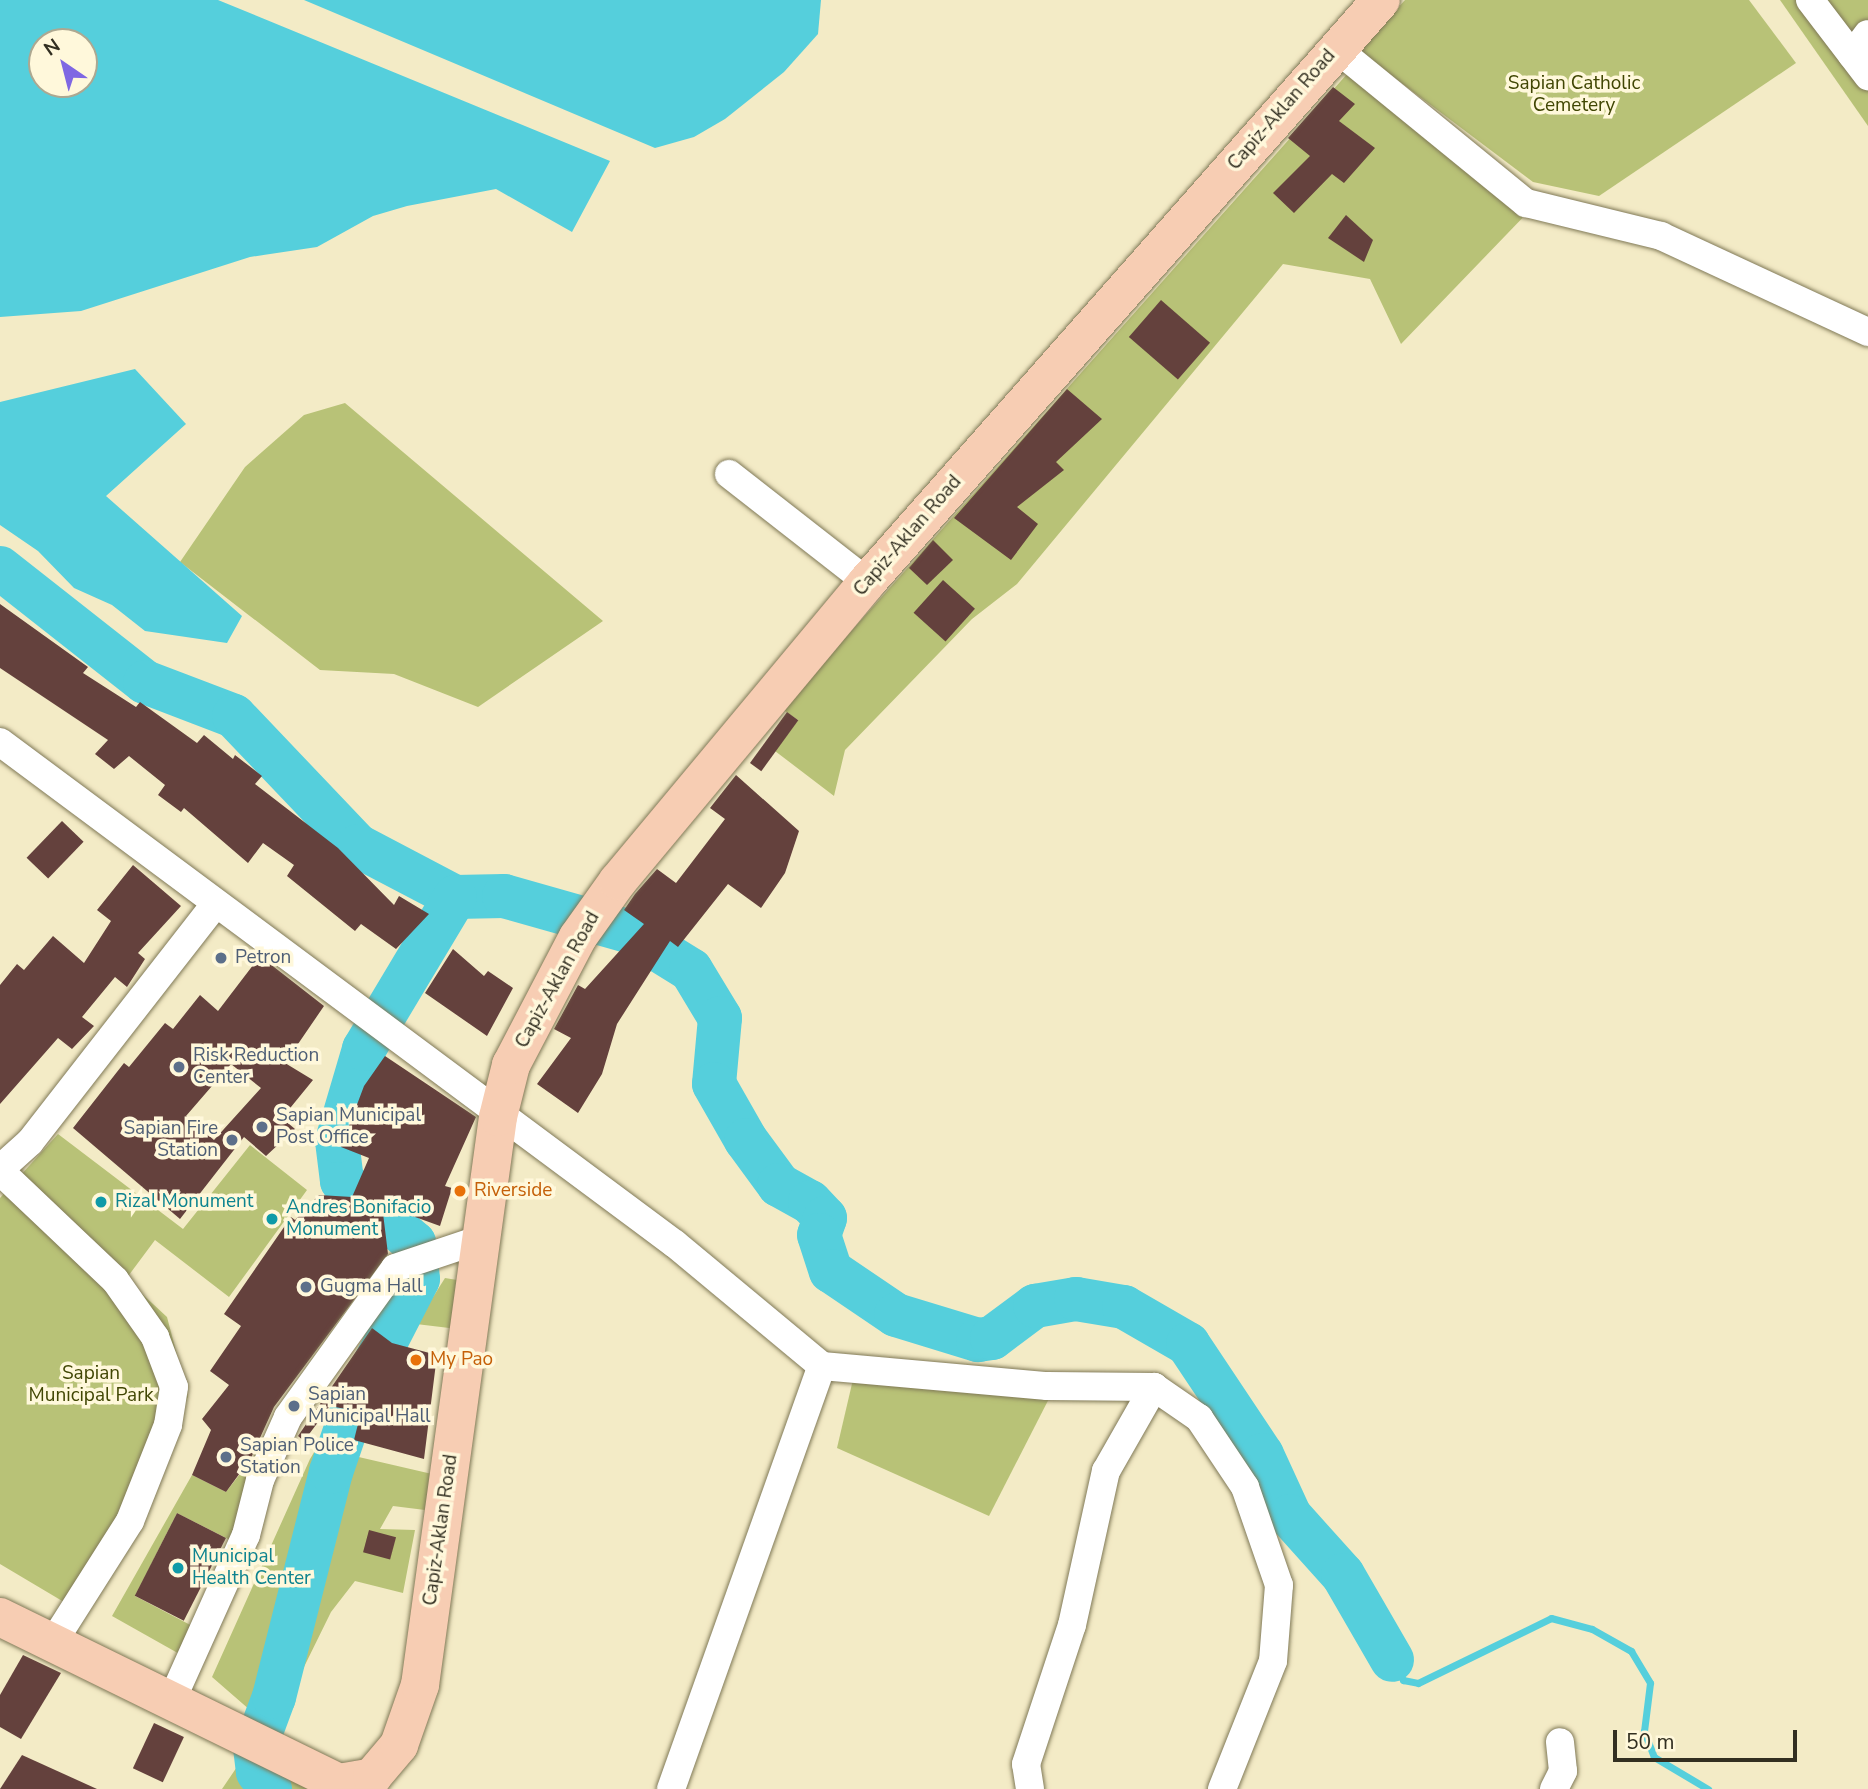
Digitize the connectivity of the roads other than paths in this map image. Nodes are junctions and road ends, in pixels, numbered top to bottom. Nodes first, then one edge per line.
1 (1381, 0) edge
2 (1824, 5) edge
3 (1337, 49) junction
4 (1863, 55) edge
5 (1868, 332) edge
6 (730, 474) dead end
7 (867, 582) junction
8 (0, 741) edge
9 (214, 906) junction
10 (498, 1116) junction
11 (0, 1170) edge
12 (464, 1244) junction
13 (822, 1366) junction
14 (1154, 1387) junction
15 (0, 1617) edge
16 (52, 1644) junction
17 (170, 1704) junction
18 (1560, 1742) dead end
19 (342, 1786) edge
20 (671, 1789) edge
21 (1030, 1789) edge
22 (1222, 1789) edge
23 (1555, 1789) edge

1 - 3 main road, Capiz-Aklan Road
2 - 4 street
3 - 5 street
3 - 7 main road, Capiz-Aklan Road
6 - 7 street
7 - 10 main road, Capiz-Aklan Road
8 - 9 street
9 - 10 street
9 - 11 street
10 - 12 main road, Capiz-Aklan Road
10 - 13 street
11 - 16 street
12 - 17 street
12 - 19 main road, Capiz-Aklan Road
13 - 14 street
13 - 20 street
14 - 21 street
14 - 22 street
15 - 16 main road, Capiz-Aklan Road
16 - 17 main road, Capiz-Aklan Road
17 - 19 main road, Capiz-Aklan Road
18 - 23 street

